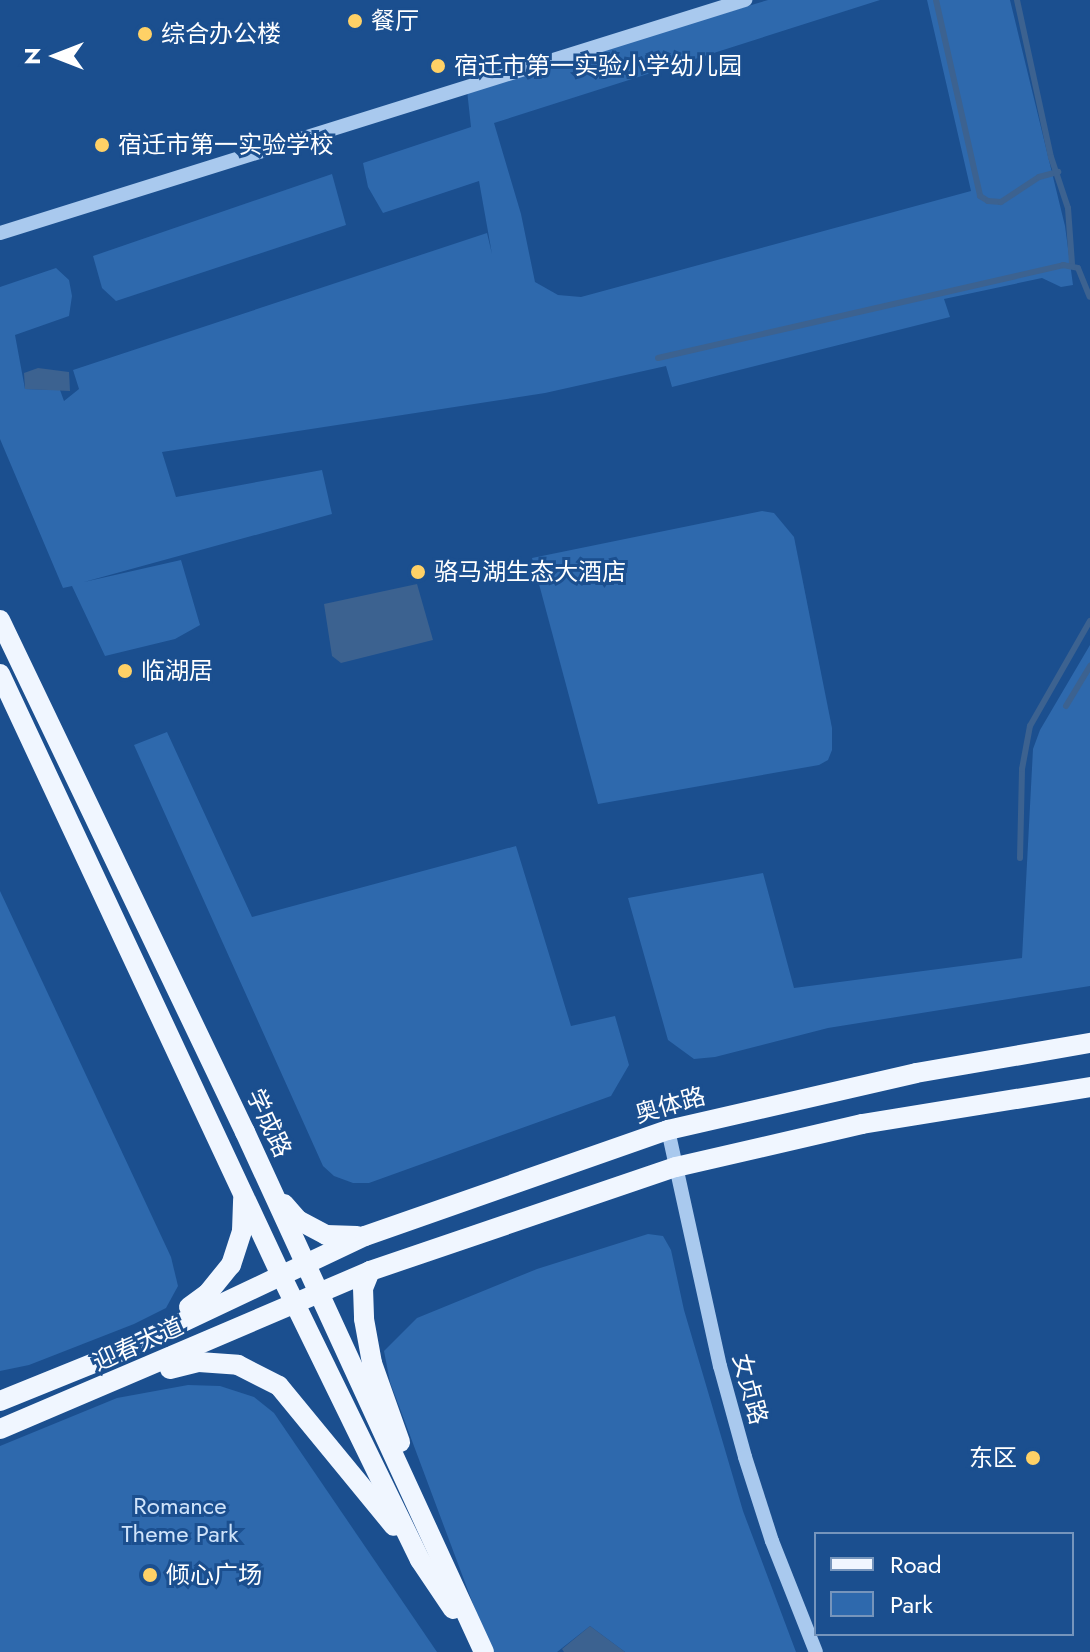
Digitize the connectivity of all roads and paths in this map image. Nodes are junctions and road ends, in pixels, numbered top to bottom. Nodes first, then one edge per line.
1 (745, 0) edge
2 (0, 233) edge
3 (0, 620) edge
4 (0, 674) edge
5 (1090, 1043) edge
6 (1090, 1087) edge
7 (668, 1130) junction
8 (676, 1167) junction
9 (271, 1189) junction
10 (243, 1195) junction
11 (365, 1236) junction
12 (305, 1263) junction
13 (370, 1271) junction
14 (280, 1273) junction
15 (319, 1293) junction
16 (295, 1303) junction
17 (109, 1357) junction
18 (116, 1382) junction
19 (0, 1401) edge
20 (0, 1429) edge
21 (430, 1559) junction
22 (483, 1652) edge
23 (816, 1652) edge

1 - 2 street
3 - 9 main road, 学成路
4 - 10 main road, 学成路
5 - 7 main road, 奥体路
6 - 8 main road
7 - 8 street, 女贞路
7 - 11 main road, 奥体路
8 - 13 main road
8 - 23 street, 女贞路
9 - 11 main road
9 - 12 main road, 学成路
10 - 14 main road, 学成路
10 - 17 main road
11 - 12 main road, 奥体路
12 - 14 main road, 奥体路
12 - 15 main road, 学成路
13 - 15 main road
13 - 21 main road
14 - 16 main road, 学成路
14 - 17 main road, 迎春大道
15 - 16 main road
15 - 21 main road, 学成路
16 - 18 main road, 迎春大道
16 - 21 main road, 学成路
17 - 19 main road, 迎春大道
18 - 20 main road, 迎春大道
18 - 21 main road
21 - 22 main road, 学成路

